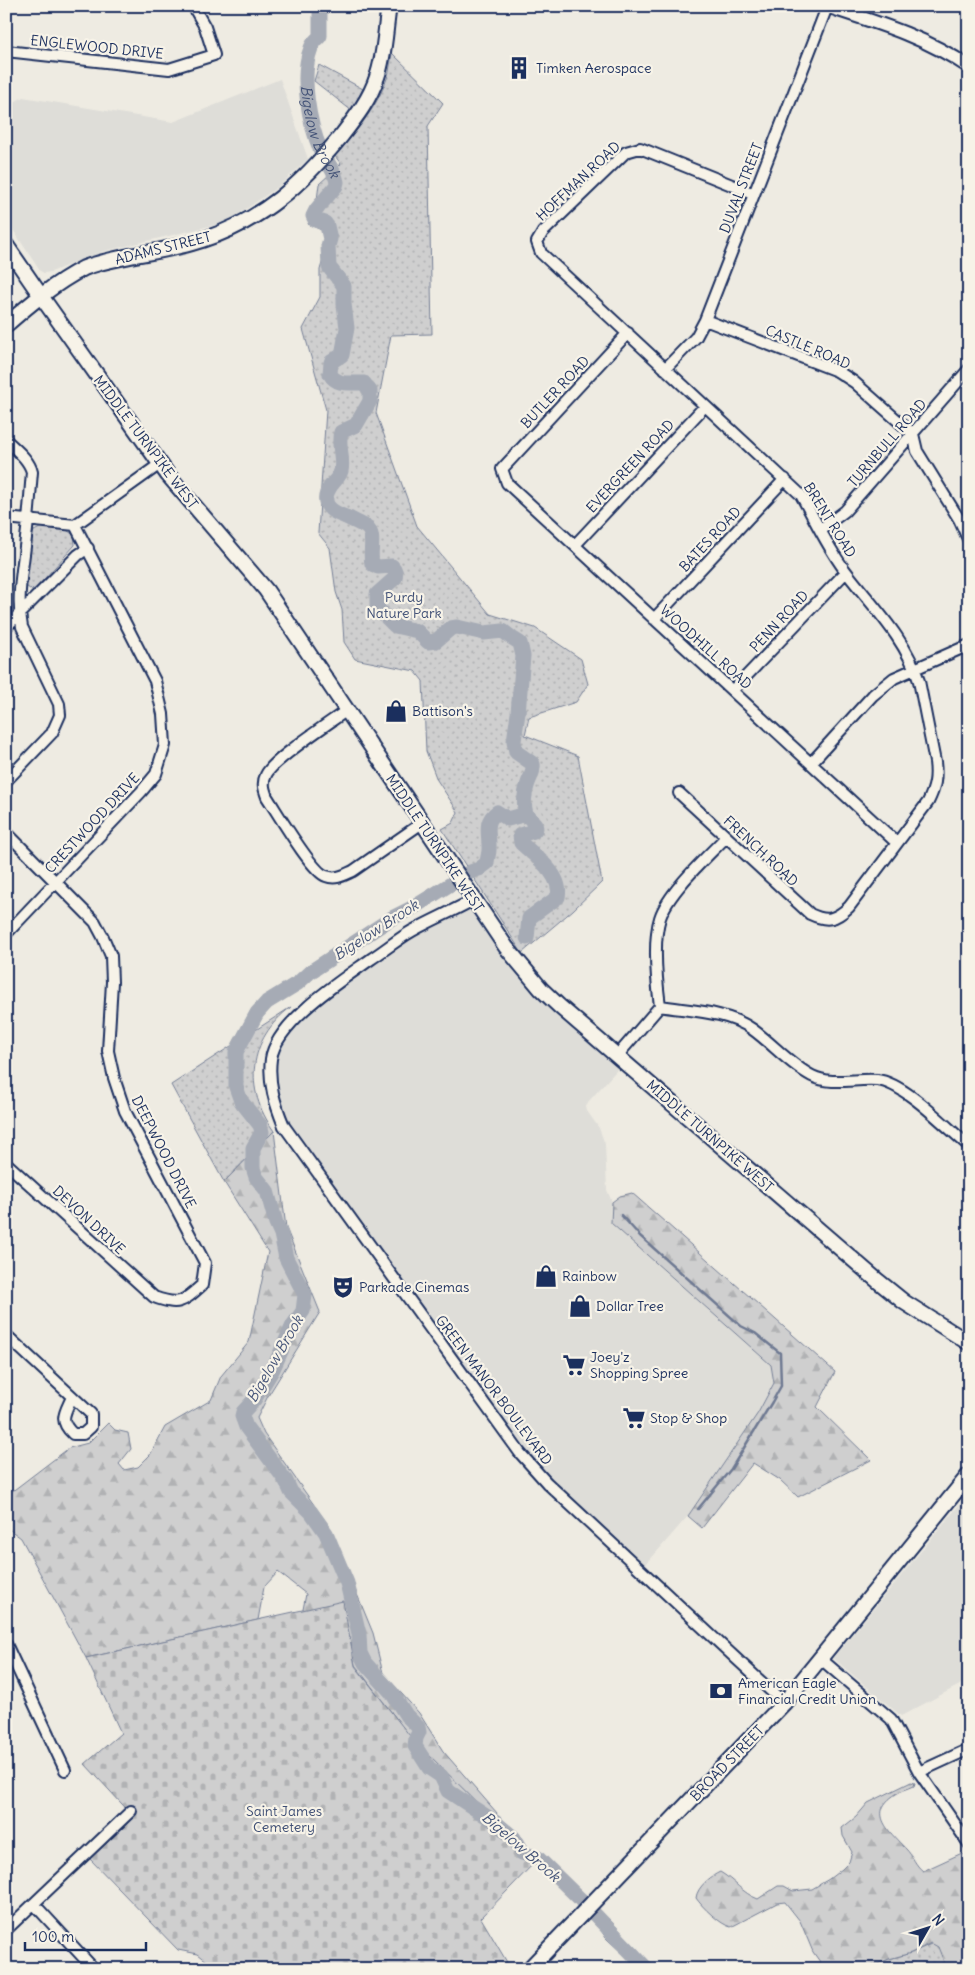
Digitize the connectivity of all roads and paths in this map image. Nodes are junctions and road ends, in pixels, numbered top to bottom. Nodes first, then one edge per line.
1 (193, 6) edge
2 (389, 6) edge
3 (827, 6) edge
4 (6, 51) edge
5 (969, 67) edge
6 (754, 194) junction
7 (537, 242) joint
8 (6, 244) edge
9 (41, 296) junction
10 (705, 320) junction
11 (6, 326) edge
12 (628, 333) junction
13 (665, 369) junction
14 (969, 370) edge
15 (706, 406) junction
16 (913, 434) junction
17 (6, 440) edge
18 (160, 464) junction
19 (502, 469) joint
20 (785, 479) junction
21 (969, 515) edge
22 (6, 518) edge
23 (959, 519) junction
24 (29, 520) junction
25 (75, 526) junction
26 (820, 530) junction
27 (969, 541) edge
28 (575, 544) junction
29 (88, 548) junction
30 (846, 572) junction
31 (20, 614) junction
32 (654, 619) junction
33 (6, 628) edge
34 (969, 645) edge
35 (915, 668) junction
36 (733, 690) junction
37 (347, 710) junction
38 (811, 763) junction
39 (6, 781) edge
40 (678, 793) dead end
41 (422, 823) junction
42 (6, 832) edge
43 (726, 837) junction
44 (896, 843) junction
45 (56, 882) junction
46 (473, 900) junction
47 (830, 919) joint
48 (6, 934) edge
49 (660, 1006) junction
50 (617, 1056) junction
51 (969, 1146) edge
52 (6, 1162) edge
53 (154, 1297) joint
54 (6, 1335) edge
55 (969, 1343) edge
56 (72, 1397) dead end
57 (969, 1475) edge
58 (6, 1644) edge
59 (9, 1657) edge
60 (821, 1659) junction
61 (784, 1702) junction
62 (969, 1749) edge
63 (66, 1770) dead end
64 (919, 1772) junction
65 (131, 1811) dead end
66 (969, 1844) edge
67 (34, 1904) junction
68 (6, 1930) edge
69 (94, 1969) edge
70 (529, 1969) edge

1 - 4 street, ENGLEWOOD DRIVE
2 - 9 main road, ADAMS STREET
3 - 5 street
3 - 6 street, DUVAL STREET
6 - 7 street, HOFFMAN ROAD
6 - 10 street, DUVAL STREET
7 - 12 street, BRENT ROAD
8 - 9 main road, MIDDLE TURNPIKE WEST
9 - 11 main road, ADAMS STREET
9 - 18 main road, MIDDLE TURNPIKE WEST
10 - 13 street, DUVAL STREET
10 - 16 street, CASTLE ROAD
12 - 13 street, BRENT ROAD
12 - 19 street, BUTLER ROAD
13 - 15 street, BRENT ROAD
14 - 16 street, TURNBULL ROAD
15 - 20 street, BRENT ROAD
15 - 28 street, EVERGREEN ROAD
16 - 23 street
16 - 26 street, TURNBULL ROAD
17 - 24 street
18 - 25 street
18 - 37 main road, MIDDLE TURNPIKE WEST
19 - 28 street, WOODHILL ROAD
20 - 26 street, BRENT ROAD
20 - 32 street, BATES ROAD
21 - 23 street
22 - 24 street
23 - 27 street
24 - 25 street
24 - 31 street
25 - 29 street, CRESTWOOD DRIVE
26 - 30 street, BRENT ROAD
28 - 32 street, WOODHILL ROAD
29 - 31 street
29 - 45 street, CRESTWOOD DRIVE
30 - 35 street, BRENT ROAD
30 - 36 street, PENN ROAD
31 - 33 street
31 - 39 street
32 - 36 street, WOODHILL ROAD
34 - 35 street
35 - 38 street
35 - 44 street, BRENT ROAD
36 - 38 street, WOODHILL ROAD
37 - 41 main road, MIDDLE TURNPIKE WEST
37 - 41 street
38 - 44 street, WOODHILL ROAD
40 - 43 street, FRENCH ROAD
41 - 46 main road, MIDDLE TURNPIKE WEST
42 - 45 street, DEEPWOOD DRIVE
43 - 47 street, FRENCH ROAD
43 - 49 street
44 - 47 street, BRENT ROAD
45 - 48 street, CRESTWOOD DRIVE
45 - 53 street, DEEPWOOD DRIVE
46 - 50 main road, MIDDLE TURNPIKE WEST
46 - 61 street, GREEN MANOR BOULEVARD
49 - 50 street
49 - 51 street
50 - 55 main road, MIDDLE TURNPIKE WEST
52 - 53 street, DEVON DRIVE
54 - 56 street
57 - 60 main road, BROAD STREET
58 - 59 street
59 - 63 street
60 - 61 main road, BROAD STREET
60 - 64 street
61 - 70 main road, BROAD STREET
62 - 64 street
64 - 66 street
65 - 67 street
67 - 68 street
67 - 69 street

